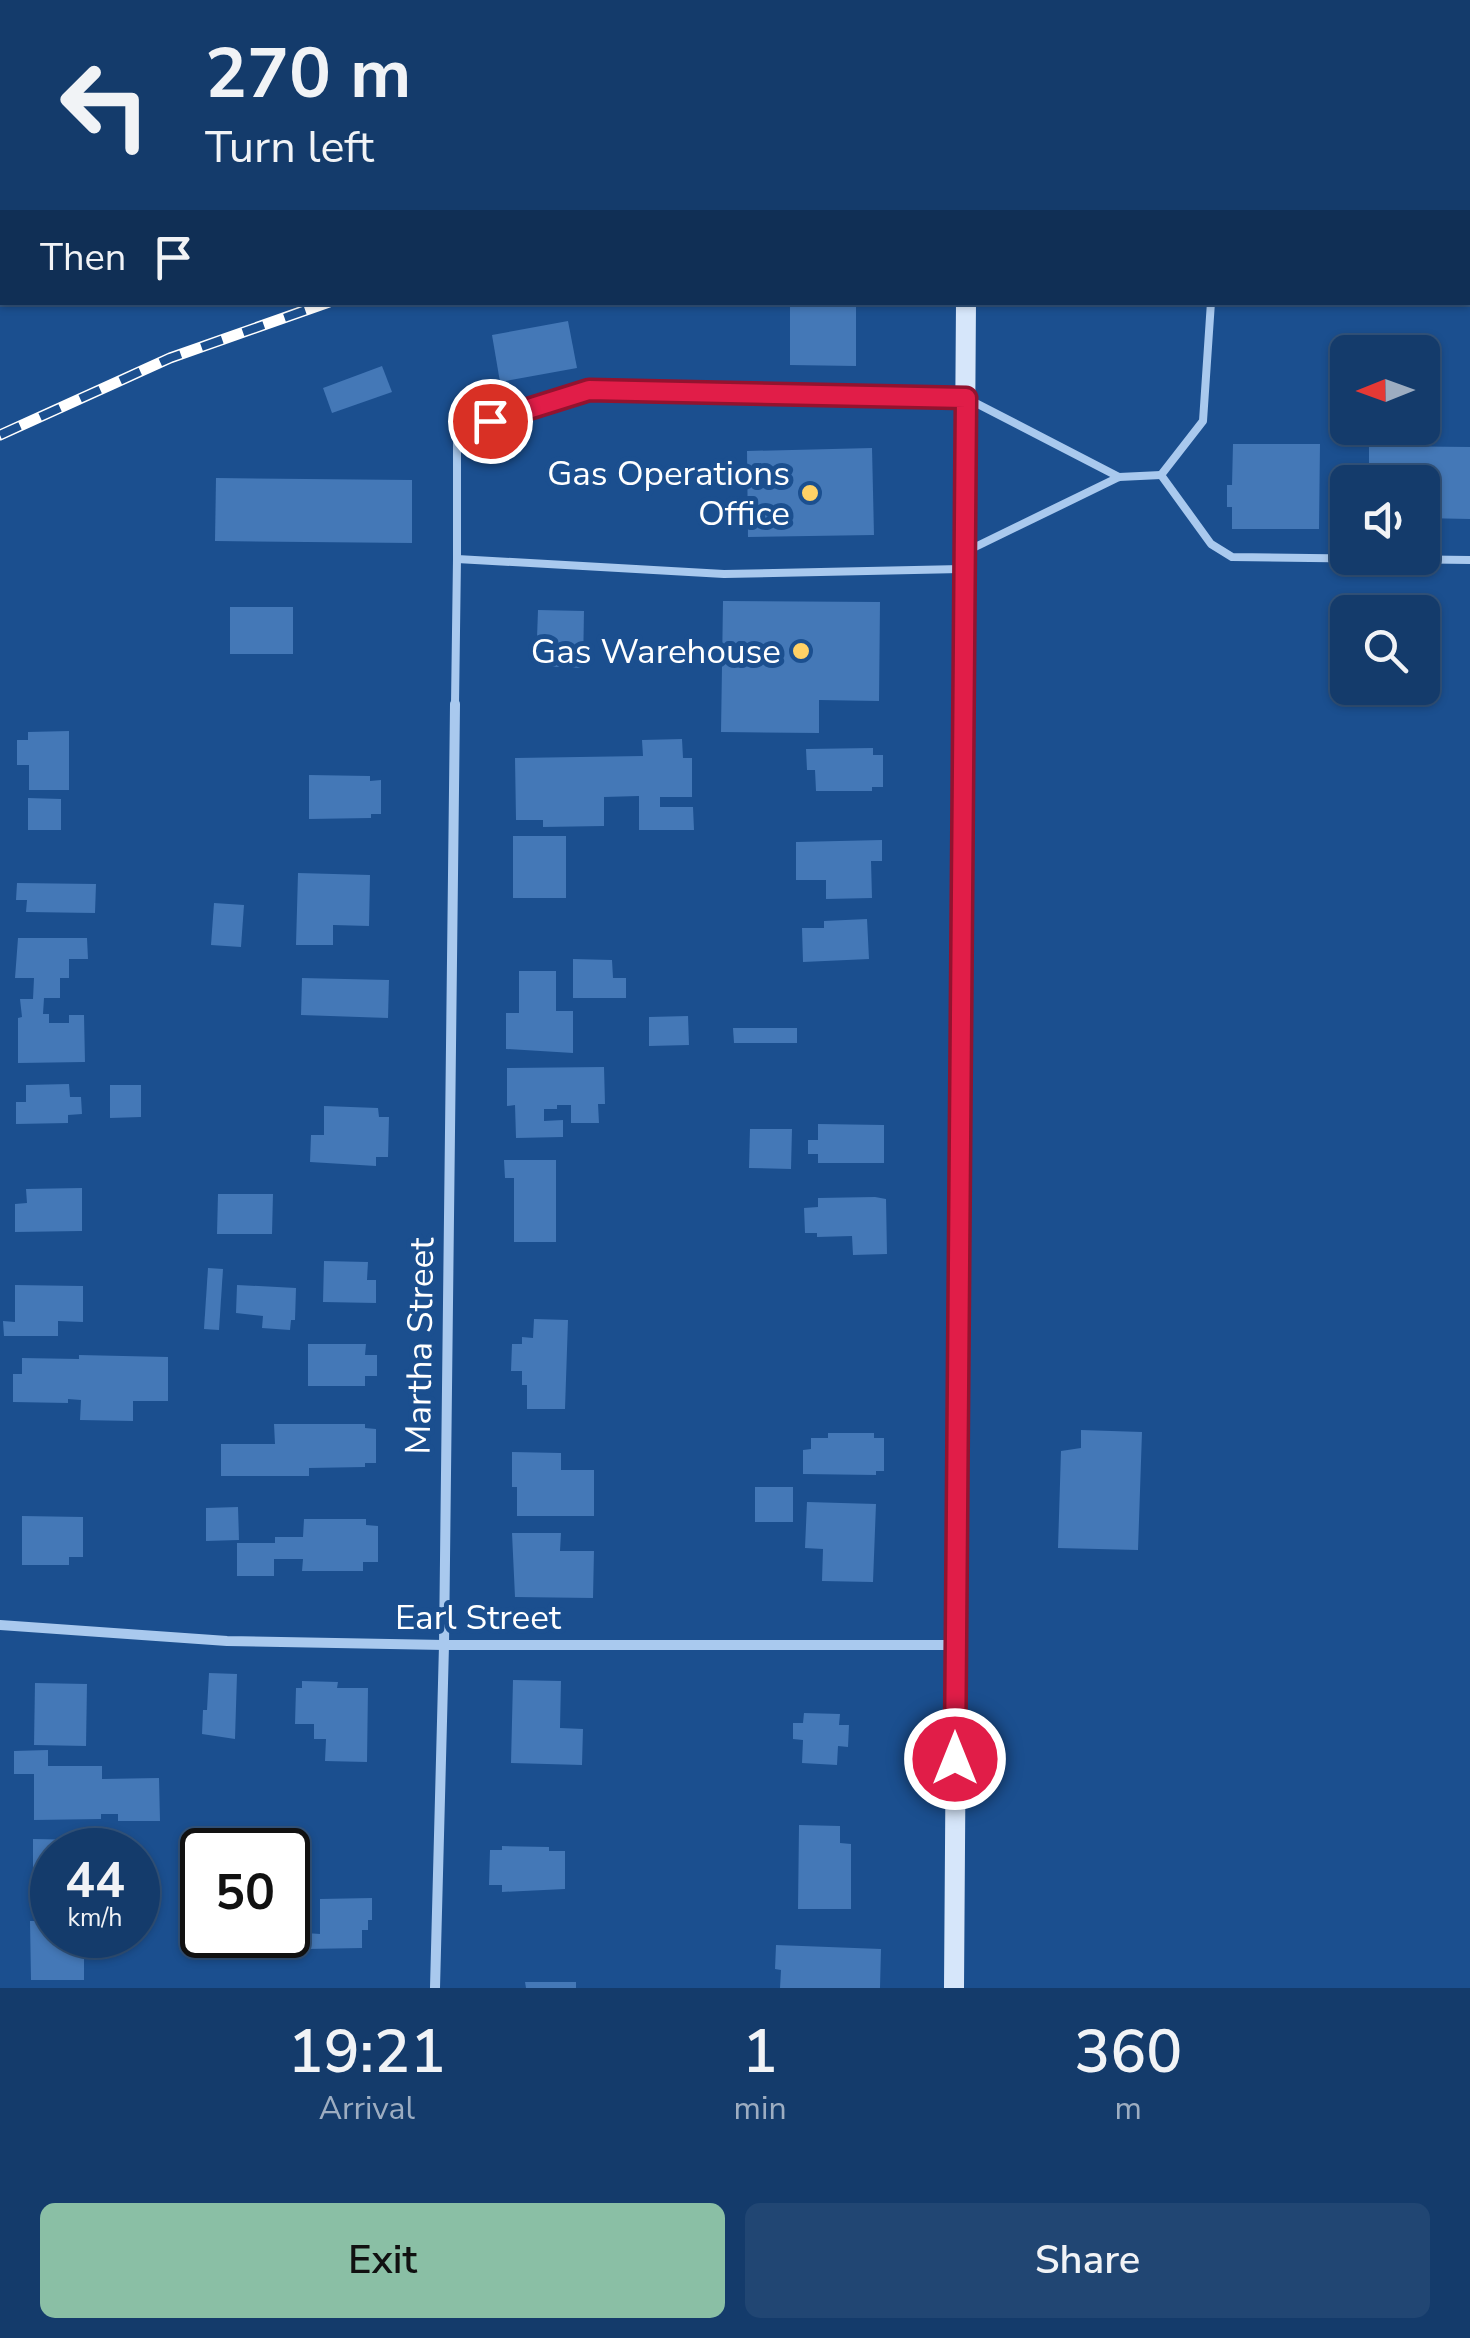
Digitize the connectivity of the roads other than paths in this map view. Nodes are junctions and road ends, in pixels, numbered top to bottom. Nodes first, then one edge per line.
1 (966, 305) edge
2 (1211, 305) edge
3 (966, 398) junction
4 (1161, 475) junction
5 (1120, 477) junction
6 (456, 558) junction
7 (1470, 560) edge
8 (965, 561) junction
9 (454, 704) joint
10 (0, 1625) edge
11 (444, 1645) junction
12 (956, 1645) junction
13 (435, 1988) edge
14 (954, 1988) edge

1 - 3 main road
2 - 4 lane
3 - 5 lane
3 - 6 lane
3 - 8 main road
4 - 5 lane
4 - 7 lane
5 - 8 lane
6 - 8 lane
6 - 9 lane
8 - 12 main road
9 - 11 street, Martha Street
10 - 11 street, Earl Street
11 - 12 street, Earl Street
11 - 13 street, Martha Street
12 - 14 main road

